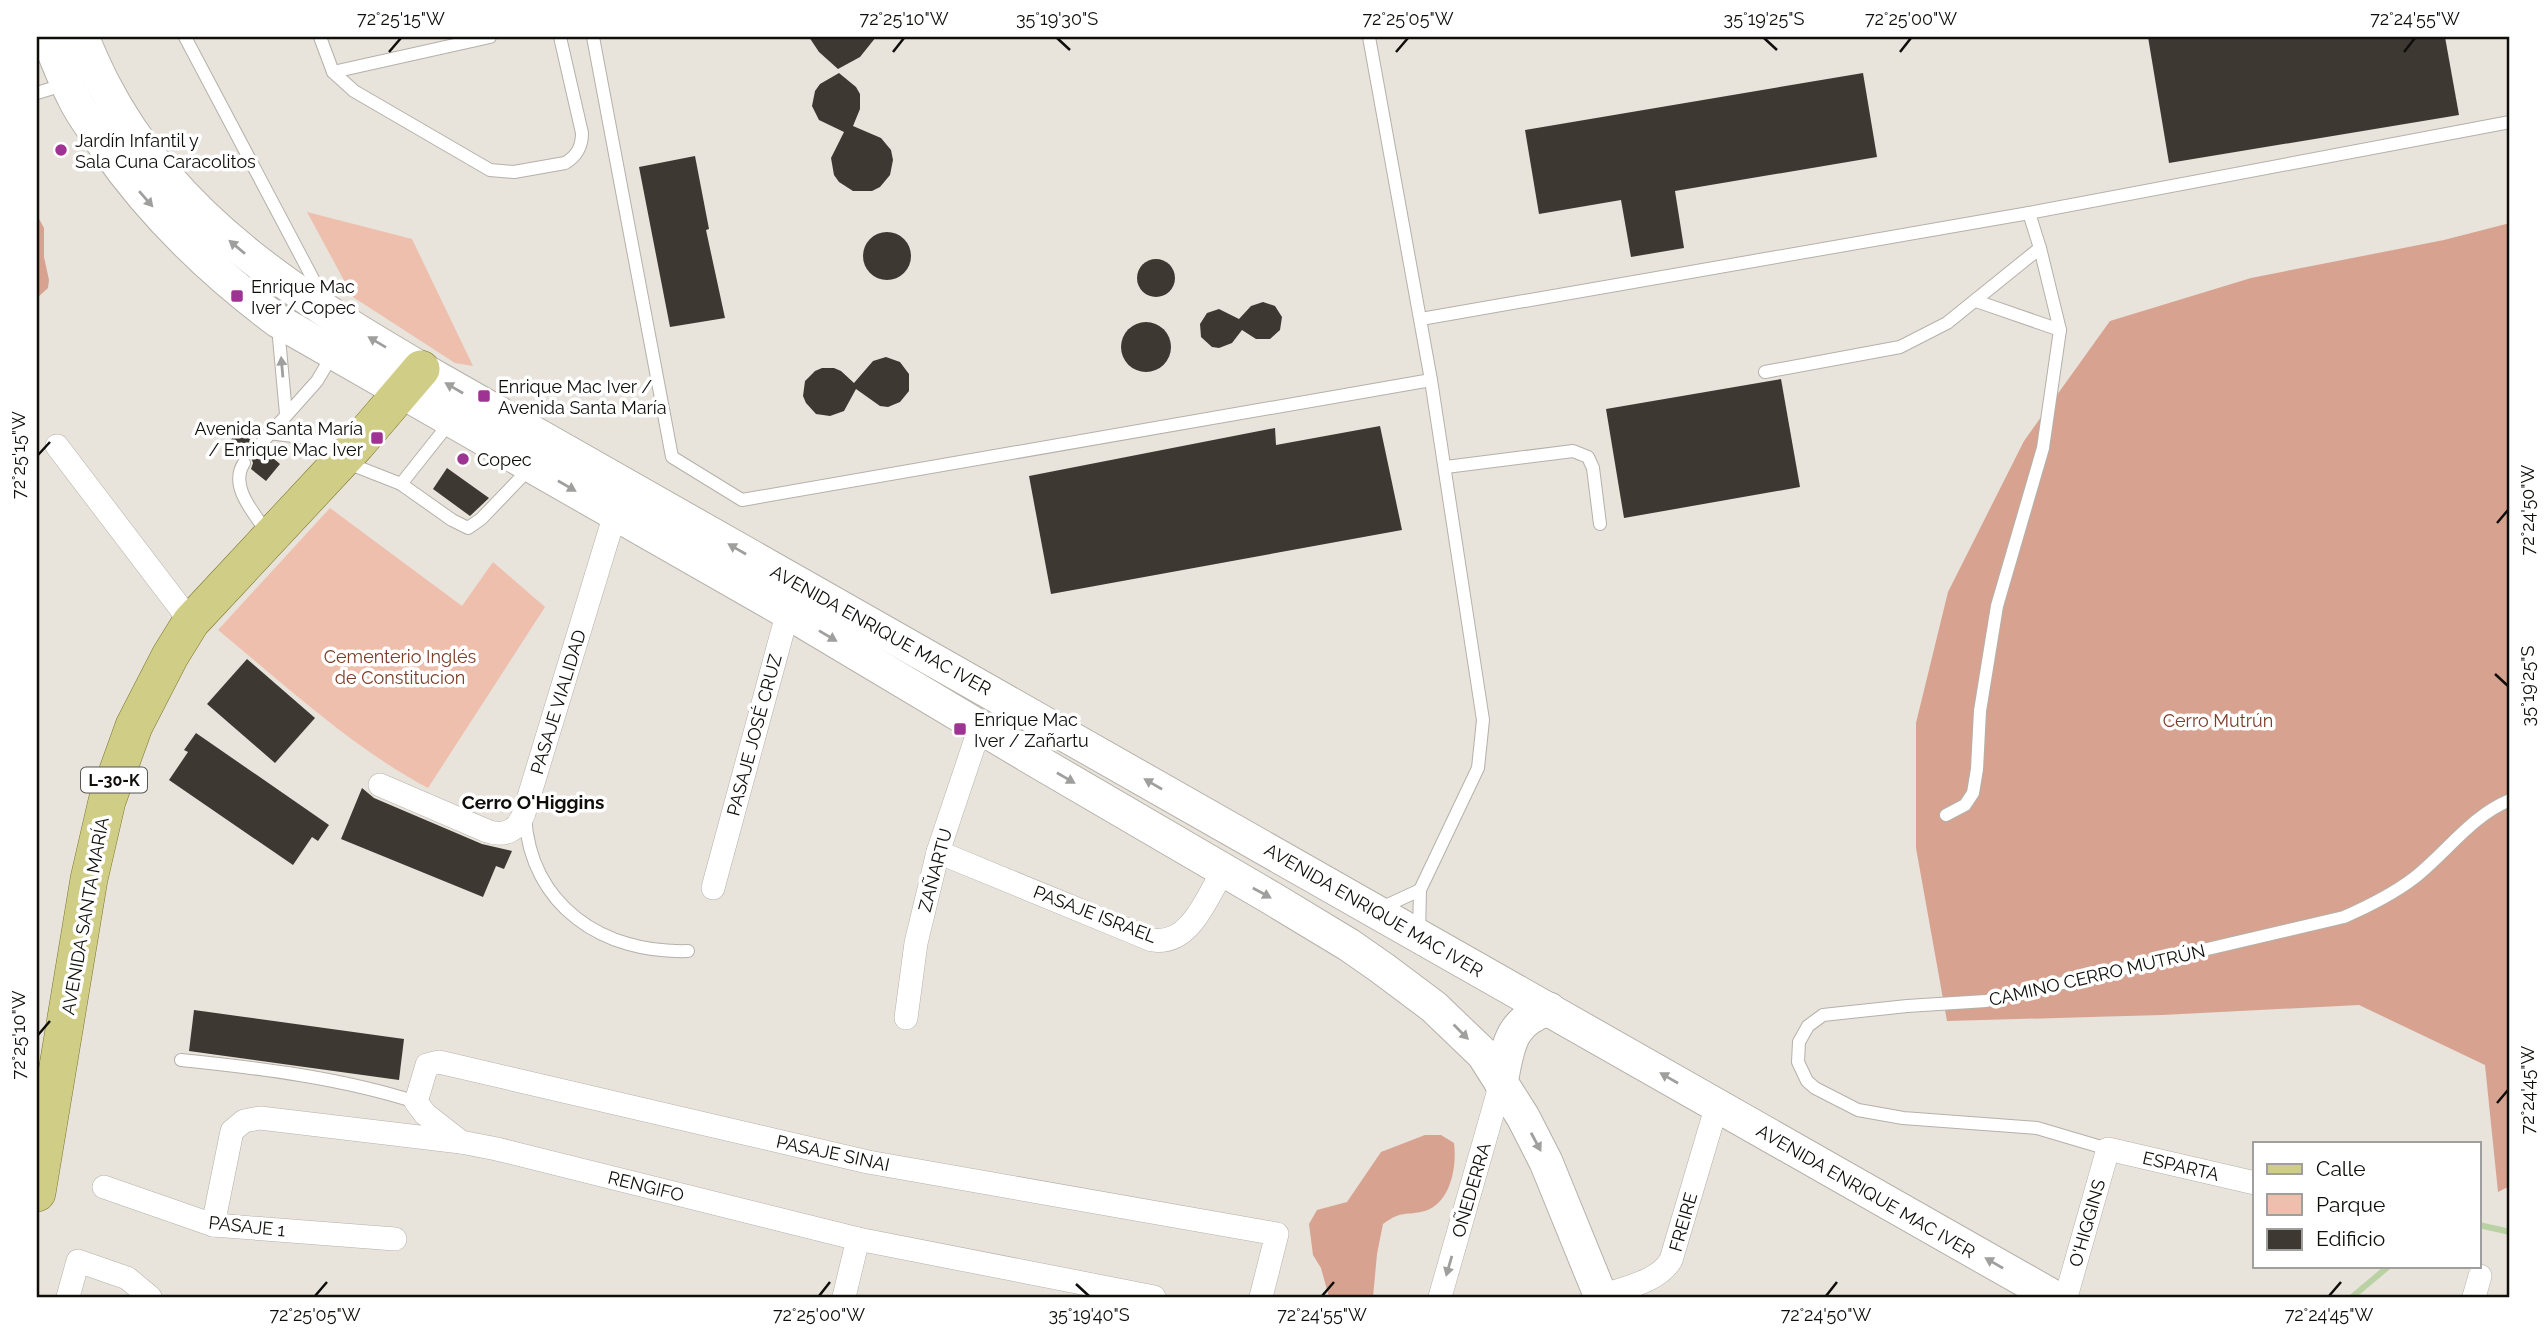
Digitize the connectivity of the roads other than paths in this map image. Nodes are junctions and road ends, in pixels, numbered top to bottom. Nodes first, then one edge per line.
1 (47, 37) edge
2 (82, 37) edge
3 (185, 37) edge
4 (320, 37) edge
5 (490, 37) edge
6 (560, 37) edge
7 (593, 37) edge
8 (1369, 37) edge
9 (333, 72) junction
10 (52, 89) edge
11 (2510, 122) edge
12 (2029, 214) junction
13 (2040, 248) junction
14 (1976, 301) junction
15 (1421, 319) junction
16 (278, 321) junction
17 (2060, 330) junction
18 (333, 333) junction
19 (1765, 372) dead end
20 (412, 380) junction
21 (1431, 380) junction
22 (286, 414) junction
23 (452, 420) junction
24 (269, 433) junction
25 (57, 446) dead end
26 (258, 446) dead end
27 (349, 452) junction
28 (244, 463) dead end
29 (532, 466) junction
30 (1446, 467) junction
31 (401, 484) junction
32 (615, 514) junction
33 (1600, 524) dead end
34 (269, 536) junction
35 (792, 597) junction
36 (191, 622) junction
37 (1052, 726) junction
38 (980, 727) junction
39 (1035, 760) junction
40 (380, 785) dead end
41 (2510, 800) edge
42 (524, 813) junction
43 (1946, 815) dead end
44 (938, 852) junction
45 (1223, 871) junction
46 (713, 888) dead end
47 (1420, 890) junction
48 (1376, 911) junction
49 (1314, 924) junction
50 (1419, 936) junction
51 (688, 951) dead end
52 (1434, 1007) junction
53 (1549, 1009) junction
54 (906, 1018) dead end
55 (181, 1060) dead end
56 (1502, 1083) junction
57 (416, 1102) junction
58 (1717, 1105) junction
59 (461, 1142) junction
60 (2108, 1149) junction
61 (2253, 1183) edge
62 (104, 1187) dead end
63 (37, 1192) edge
64 (213, 1225) junction
65 (395, 1239) dead end
66 (858, 1239) junction
67 (68, 1297) edge
68 (150, 1297) edge
69 (844, 1297) edge
70 (1154, 1297) edge
71 (1261, 1297) edge
72 (1440, 1297) edge
73 (1601, 1297) edge
74 (2054, 1297) edge
75 (2066, 1297) edge

1 - 10 main road, AVENIDA ENRIQUE MAC IVER
18 -> 2 main road, AVENIDA ENRIQUE MAC IVER
3 - 18 lane
4 - 9 lane
5 - 9 lane
6 - 9 lane
7 - 21 lane
8 - 15 lane
10 -> 16 main road, AVENIDA ENRIQUE MAC IVER
11 - 12 lane
12 - 13 lane
12 - 15 lane
13 - 14 lane
13 - 17 lane
14 - 17 lane
14 - 19 lane
15 - 21 lane
16 - 18 main road, AVENIDA ENRIQUE MAC IVER
22 -> 16 lane
17 - 43 lane
18 - 20 main road, AVENIDA ENRIQUE MAC IVER
18 - 22 lane
20 - 23 main road, AVENIDA ENRIQUE MAC IVER
20 - 27 main road, AVENIDA SANTA MARÍA / L-30-K
35 -> 20 main road, AVENIDA ENRIQUE MAC IVER
21 - 30 lane
22 - 24 lane
23 - 29 main road, AVENIDA ENRIQUE MAC IVER
23 - 31 lane
24 - 26 lane
24 - 27 lane
25 - 36 street
27 - 31 lane
27 - 34 main road, AVENIDA SANTA MARÍA / L-30-K
28 - 34 lane
29 - 31 lane
29 -> 32 main road, AVENIDA ENRIQUE MAC IVER
30 - 33 lane
30 - 47 lane
32 - 35 main road, AVENIDA ENRIQUE MAC IVER
32 - 42 street, PASAJE VIALIDAD
34 - 36 main road, AVENIDA SANTA MARÍA / L-30-K
35 - 37 main road, AVENIDA ENRIQUE MAC IVER
35 -> 38 main road, AVENIDA ENRIQUE MAC IVER
35 - 46 street, PASAJE JOSÉ CRUZ
36 - 63 main road, AVENIDA SANTA MARÍA / L-30-K
37 - 39 main road
48 -> 37 main road, AVENIDA ENRIQUE MAC IVER
38 - 39 main road, AVENIDA ENRIQUE MAC IVER
38 - 44 street, ZAÑARTU
39 -> 45 main road, AVENIDA ENRIQUE MAC IVER
40 - 42 street
41 - 60 lane, CAMINO CERRO MUTRÚN
42 - 51 lane
44 - 45 street, PASAJE ISRAEL
44 - 54 street, ZAÑARTU
45 -> 49 main road, AVENIDA ENRIQUE MAC IVER
47 - 48 lane
47 - 50 lane
48 - 49 main road
48 - 50 main road, AVENIDA ENRIQUE MAC IVER
49 - 52 main road, AVENIDA ENRIQUE MAC IVER
50 - 52 main road
50 - 53 main road, AVENIDA ENRIQUE MAC IVER
52 -> 56 main road, AVENIDA ENRIQUE MAC IVER
53 - 56 main road
58 -> 53 main road, AVENIDA ENRIQUE MAC IVER
55 - 57 lane
56 -> 72 street, OÑEDERRA
56 -> 73 main road, FREIRE
57 - 59 street
57 - 71 street, PASAJE SINAI
58 - 73 street, FREIRE
74 -> 58 main road, AVENIDA ENRIQUE MAC IVER
59 - 64 street, RENGIFO
59 - 66 street, RENGIFO
60 - 61 street, ESPARTA
60 - 75 street, O'HIGGINS
62 - 64 street, PASAJE 1
64 - 65 street, PASAJE 1
66 - 69 street
66 - 70 street, RENGIFO
67 - 68 street

